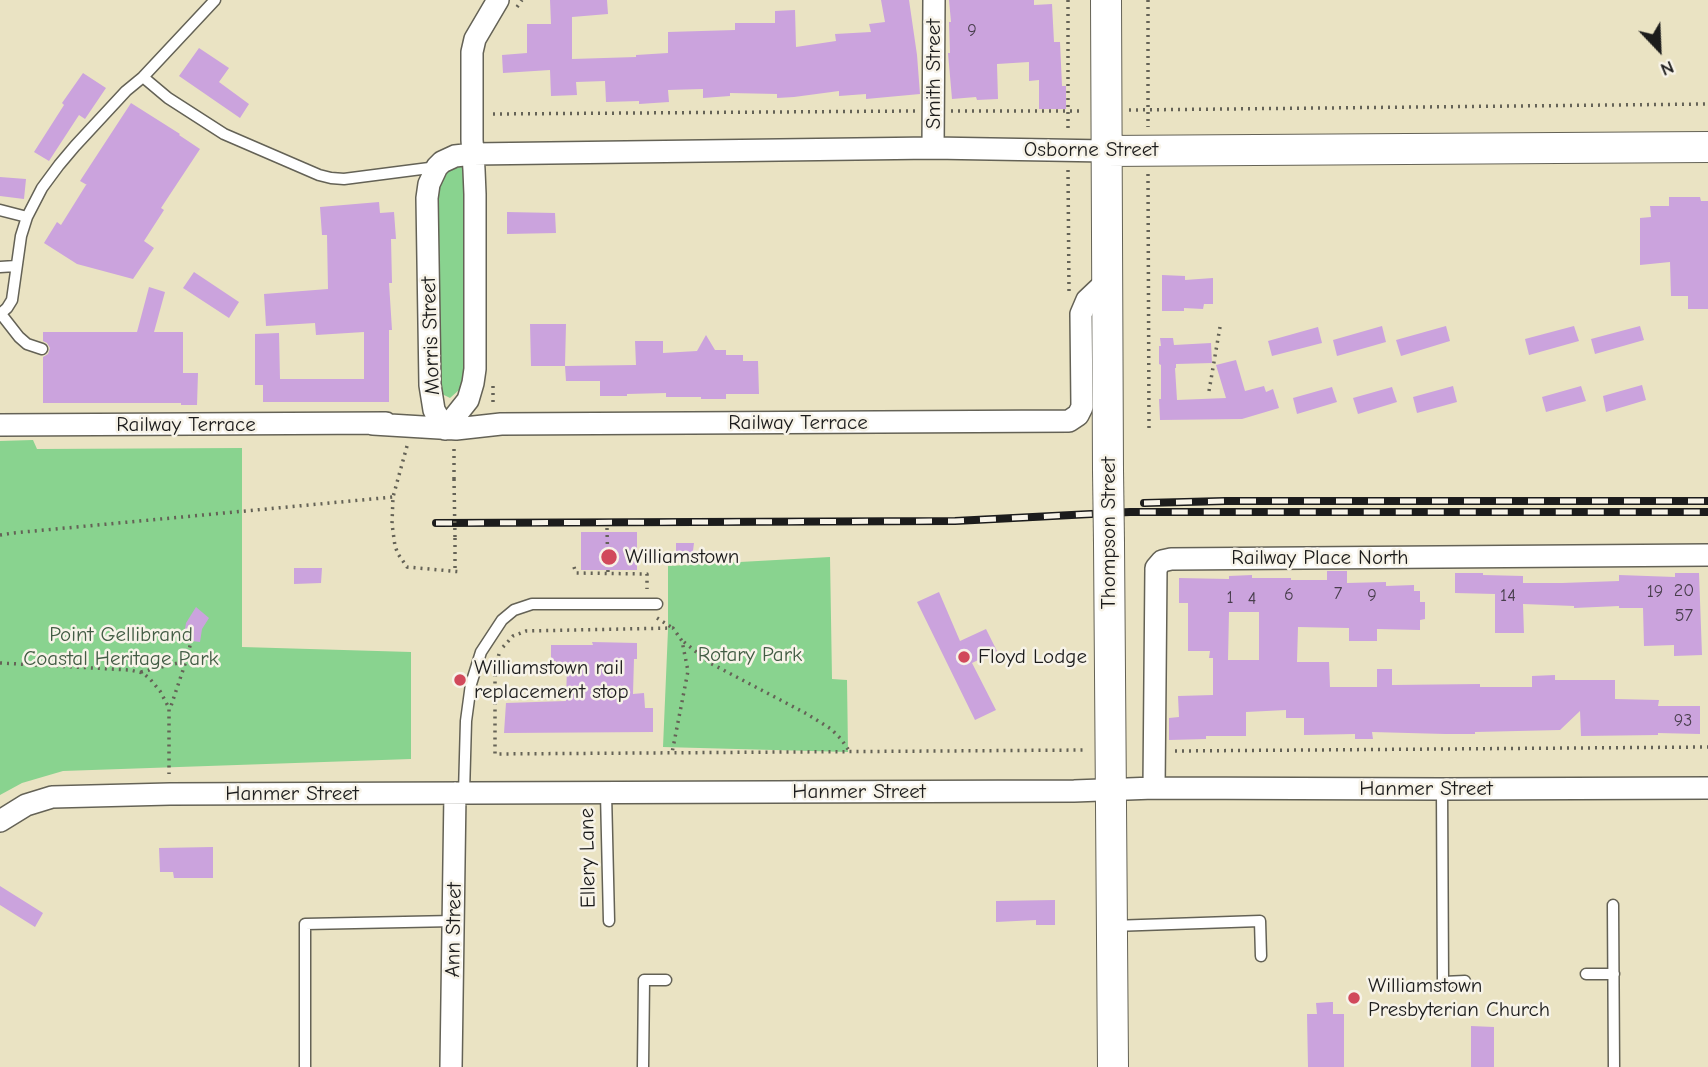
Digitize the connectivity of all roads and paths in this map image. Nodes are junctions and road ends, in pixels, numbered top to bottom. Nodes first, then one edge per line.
1 (215, 0) edge
2 (522, 0) edge
3 (934, 0) edge
4 (1068, 0) edge
5 (1106, 0) edge
6 (1148, 0) edge
7 (506, 6) edge
8 (143, 77) junction
9 (1708, 147) edge
10 (933, 148) junction
11 (1068, 150) junction
12 (1105, 150) junction
13 (1149, 150) junction
14 (473, 154) junction
15 (437, 167) junction
16 (0, 210) edge
17 (27, 217) junction
18 (16, 266) junction
19 (0, 267) edge
20 (1106, 282) junction
21 (1069, 300) dead end
22 (0, 314) edge
23 (1220, 327) dead end
24 (42, 349) dead end
25 (493, 384) dead end
26 (430, 385) junction
27 (1209, 391) dead end
28 (493, 412) dead end
29 (373, 424) junction
30 (0, 425) edge
31 (412, 428) junction
32 (1149, 428) dead end
33 (445, 429) junction
34 (454, 449) dead end
35 (393, 497) junction
36 (607, 528) dead end
37 (0, 535) edge
38 (1708, 555) edge
39 (455, 572) junction
40 (462, 572) dead end
41 (608, 574) dead end
42 (657, 604) dead end
43 (682, 641) junction
44 (191, 642) dead end
45 (186, 661) junction
46 (0, 663) edge
47 (139, 672) junction
48 (170, 712) junction
49 (1708, 747) edge
50 (1109, 750) junction
51 (850, 751) junction
52 (1153, 751) junction
53 (169, 752) dead end
54 (672, 753) junction
55 (1154, 788) junction
56 (1708, 788) edge
57 (1442, 789) junction
58 (1111, 790) junction
59 (459, 793) junction
60 (606, 793) junction
61 (7, 816) edge
62 (1614, 905) dead end
63 (454, 921) junction
64 (608, 921) dead end
65 (1112, 926) junction
66 (1261, 956) dead end
67 (1586, 974) dead end
68 (1614, 974) junction
69 (666, 980) dead end
70 (1465, 981) dead end
71 (305, 1067) edge
72 (452, 1067) edge
73 (643, 1067) edge
74 (1113, 1067) edge
75 (1614, 1067) edge

1 - 8 lane
2 - 7 path
3 - 10 street, Smith Street
4 - 11 path
5 - 12 street, Thompson Street
6 - 13 path
7 - 14 street, Morris Street
8 - 15 lane
8 - 17 lane
9 - 13 street, Osborne Street
10 - 11 street, Osborne Street
10 - 14 street, Osborne Street
11 - 12 street, Osborne Street
11 - 21 path
12 - 13 street, Osborne Street
12 - 20 street, Thompson Street
13 - 32 path
14 - 15 street
14 - 33 street, Morris Street
15 - 26 street, Morris Street
16 - 17 lane
17 - 18 lane
18 - 19 lane
18 - 22 lane
20 - 33 street, Railway Terrace
20 - 50 street, Thompson Street, bridge
22 - 24 lane
23 - 27 path
25 - 28 path
26 - 29 street, Railway Terrace
26 - 33 street, Morris Street
29 - 30 street, Railway Terrace
29 - 31 street, Railway Terrace
31 - 33 street, Railway Terrace
31 - 35 path
34 - 39 path, bridge
35 - 37 path
35 - 39 path
36 - 41 path
38 - 52 street, Railway Place North
39 - 40 path
42 - 59 lane
43 - 51 path
43 - 54 path
43 - 54 path
44 - 45 path
45 - 47 path
45 - 48 path
46 - 47 path
47 - 48 path
48 - 53 path
49 - 52 path
50 - 51 path
50 - 58 street, Thompson Street
51 - 54 path
52 - 55 street, Railway Place North
55 - 57 street, Hanmer Street
55 - 58 street, Hanmer Street
56 - 57 street, Hanmer Street
57 - 70 lane
58 - 60 street, Hanmer Street
58 - 65 street, Thompson Street
59 - 60 street, Hanmer Street
59 - 61 street, Hanmer Street
59 - 63 street, Ann Street
60 - 64 lane, Ellery Lane
62 - 68 lane
63 - 71 lane
63 - 72 street, Ann Street
65 - 66 lane
65 - 74 street, Thompson Street
67 - 68 lane
68 - 75 lane
69 - 73 lane

